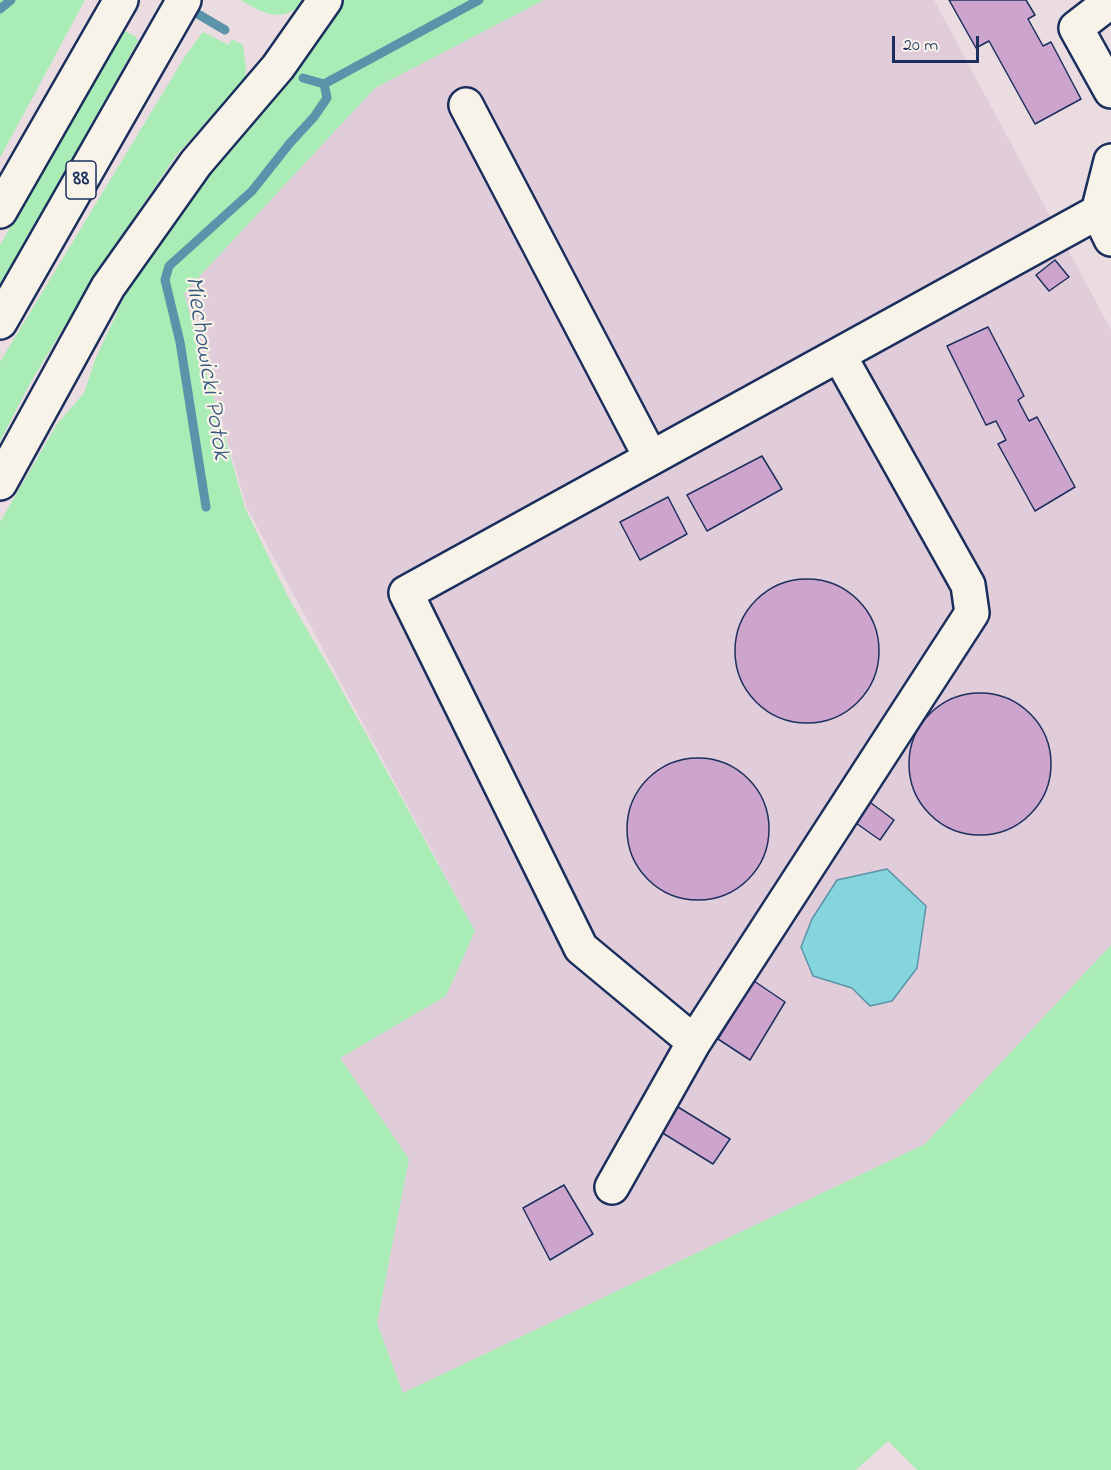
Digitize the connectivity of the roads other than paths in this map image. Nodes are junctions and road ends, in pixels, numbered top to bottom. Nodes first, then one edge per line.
1 (184, 0) edge
2 (325, 0) edge
3 (1111, 1) edge
4 (115, 9) edge
5 (1111, 91) edge
6 (466, 105) dead end
7 (1111, 161) edge
8 (0, 211) edge
9 (1105, 225) edge
10 (0, 322) edge
11 (839, 355) junction
12 (651, 458) junction
13 (0, 483) edge
14 (694, 1042) junction
15 (612, 1187) dead end

1 - 10 main road, 88
2 - 13 main road
3 - 5 main road
4 - 8 main road, 88
6 - 12 main road
7 - 9 main road
9 - 11 main road
11 - 12 main road
11 - 14 main road
12 - 14 main road
14 - 15 main road

